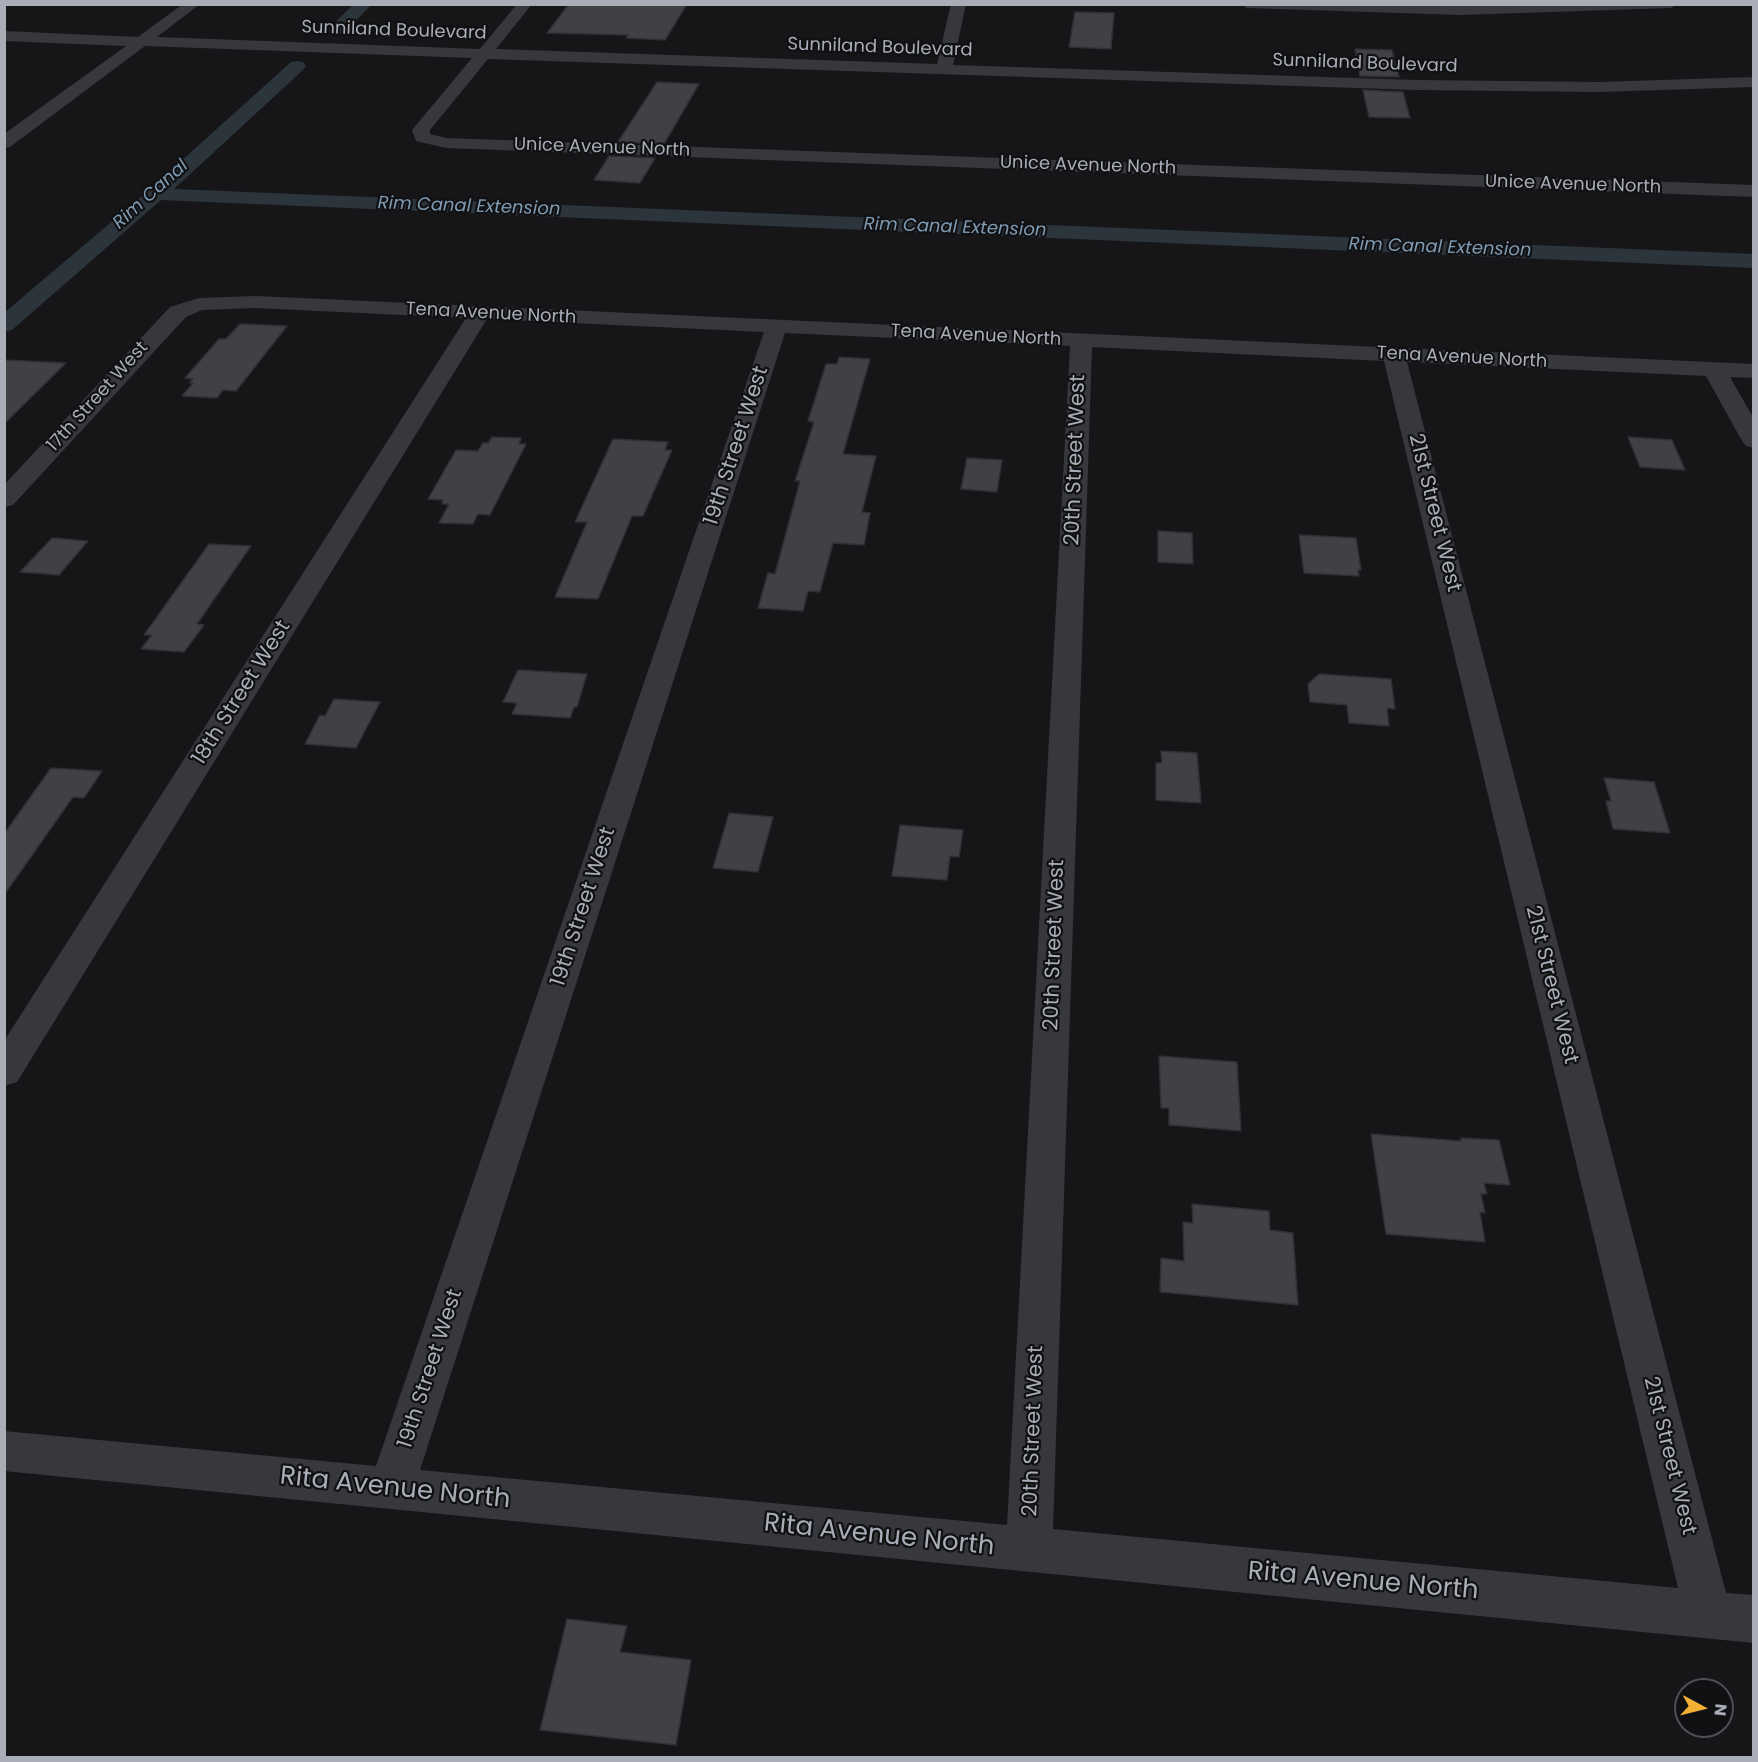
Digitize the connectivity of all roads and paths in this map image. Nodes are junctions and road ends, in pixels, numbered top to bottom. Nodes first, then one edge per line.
1 (193, 4) edge
2 (525, 4) edge
3 (958, 4) edge
4 (1247, 4) edge
5 (1671, 4) edge
6 (4, 36) edge
7 (143, 41) junction
8 (484, 54) junction
9 (944, 69) junction
10 (1754, 82) edge
11 (4, 124) edge
12 (28, 125) junction
13 (4, 143) edge
14 (1754, 191) edge
15 (199, 304) joint
16 (480, 314) junction
17 (776, 327) junction
18 (1081, 340) junction
19 (1394, 354) junction
20 (1714, 369) junction
21 (1754, 371) edge
22 (1754, 441) edge
23 (4, 500) edge
24 (4, 1072) edge
25 (4, 1451) edge
26 (391, 1488) junction
27 (1029, 1550) junction
28 (1708, 1615) junction
29 (1754, 1619) edge

1 - 7 street
2 - 8 street
3 - 9 street
4 - 5 street
6 - 7 street, Sunniland Boulevard
7 - 8 street, Sunniland Boulevard
7 - 12 street
8 - 9 street, Sunniland Boulevard
8 - 14 street, Unice Avenue North
9 - 10 street, Sunniland Boulevard
11 - 12 street
12 - 13 street
15 - 16 street, Tena Avenue North
15 - 23 street, 17th Street West
16 - 17 street, Tena Avenue North
16 - 24 street, 18th Street West
17 - 18 street, Tena Avenue North
17 - 26 street, 19th Street West
18 - 19 street, Tena Avenue North
18 - 27 street, 20th Street West
19 - 20 street, Tena Avenue North
19 - 28 street, 21st Street West
20 - 21 street, Tena Avenue North
20 - 22 street
25 - 26 street, Rita Avenue North
26 - 27 street, Rita Avenue North
27 - 28 street, Rita Avenue North
28 - 29 street, Rita Avenue North

